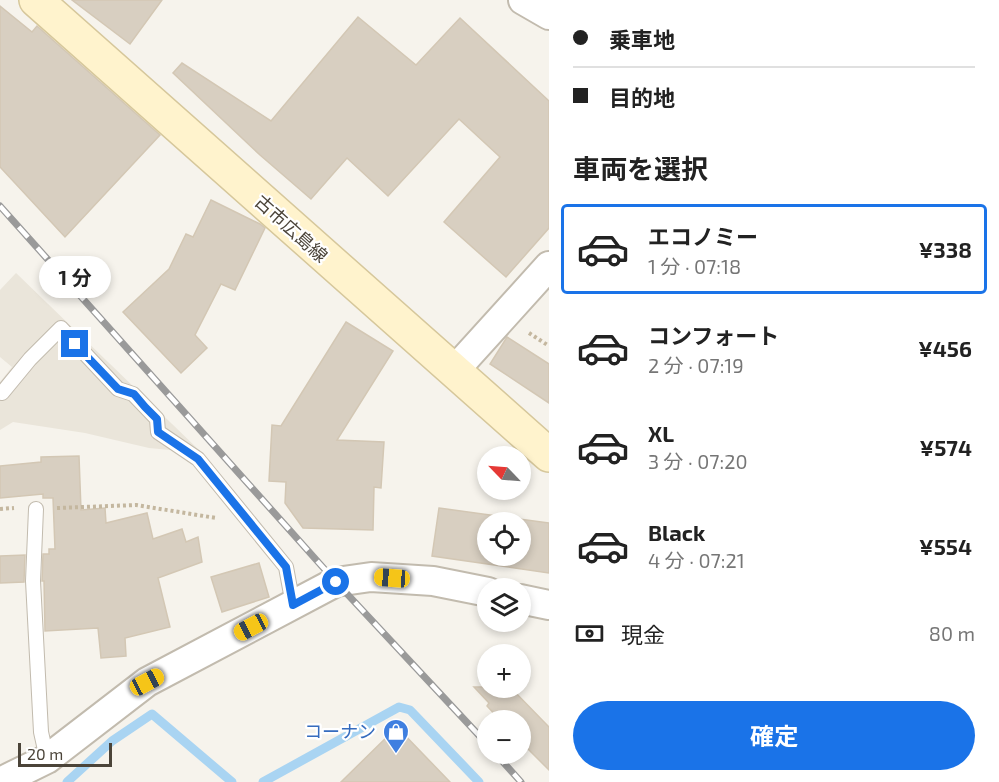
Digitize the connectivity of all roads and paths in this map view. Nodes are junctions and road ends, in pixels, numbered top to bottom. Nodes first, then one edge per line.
1 (36, 0) edge
2 (523, 0) edge
3 (549, 15) edge
4 (549, 266) edge
5 (453, 372) junction
6 (2, 393) dead end
7 (549, 455) edge
8 (0, 509) edge
9 (36, 509) junction
10 (254, 528) junction
11 (477, 590) edge
12 (531, 601) edge
13 (293, 605) junction
14 (549, 605) edge
15 (47, 759) junction
16 (6, 781) edge

1 - 5 main road, 古市広島線
2 - 3 street
4 - 5 street
5 - 7 main road, 古市広島線
6 - 10 lane
8 - 9 path
9 - 10 path
9 - 15 lane
10 - 13 lane
11 - 13 street
12 - 14 street
13 - 15 street
15 - 16 street

